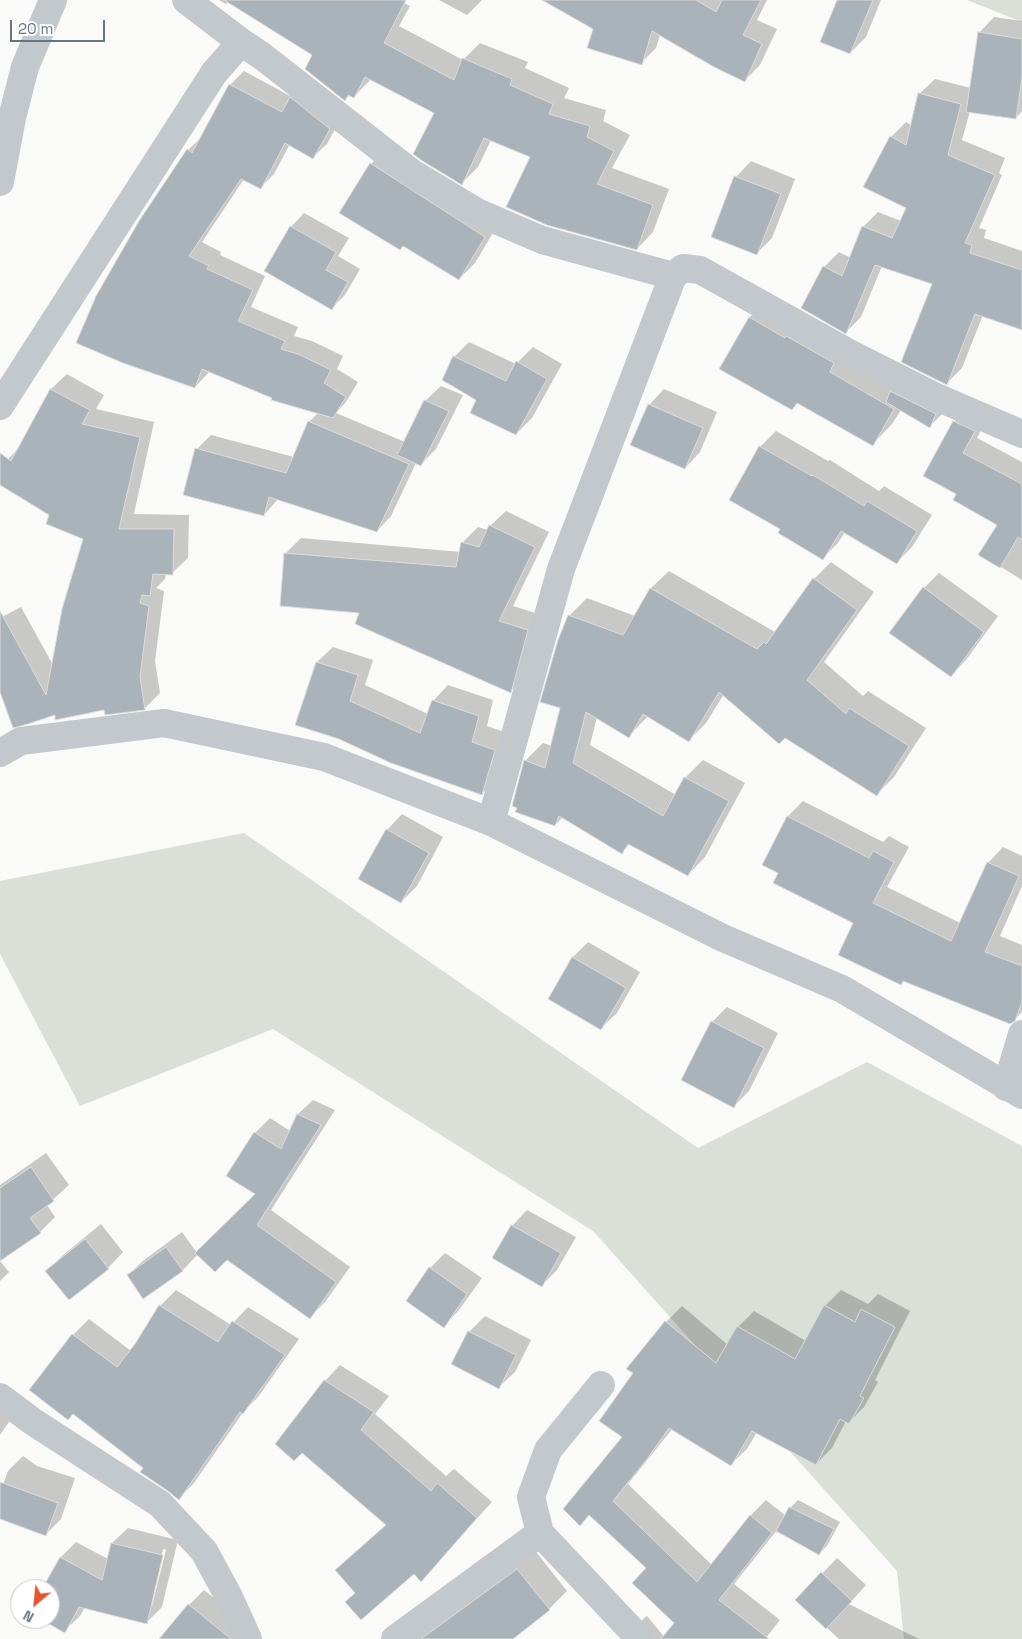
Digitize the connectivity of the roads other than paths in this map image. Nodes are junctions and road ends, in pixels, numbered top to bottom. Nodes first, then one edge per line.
1 (53, 0) edge
2 (186, 0) edge
3 (241, 42) junction
4 (0, 182) edge
5 (673, 276) junction
6 (0, 406) edge
7 (1022, 434) edge
8 (0, 753) edge
9 (491, 822) junction
10 (1022, 1034) edge
11 (1014, 1091) edge
12 (601, 1385) dead end
13 (0, 1397) edge
14 (540, 1532) junction
15 (248, 1639) edge
16 (395, 1639) edge
17 (640, 1639) edge

1 - 4 street
2 - 3 street
3 - 5 street
3 - 6 street
5 - 7 street
5 - 9 street
8 - 9 street
9 - 11 street
10 - 11 street
12 - 14 street
13 - 15 street
14 - 16 street
14 - 17 street

